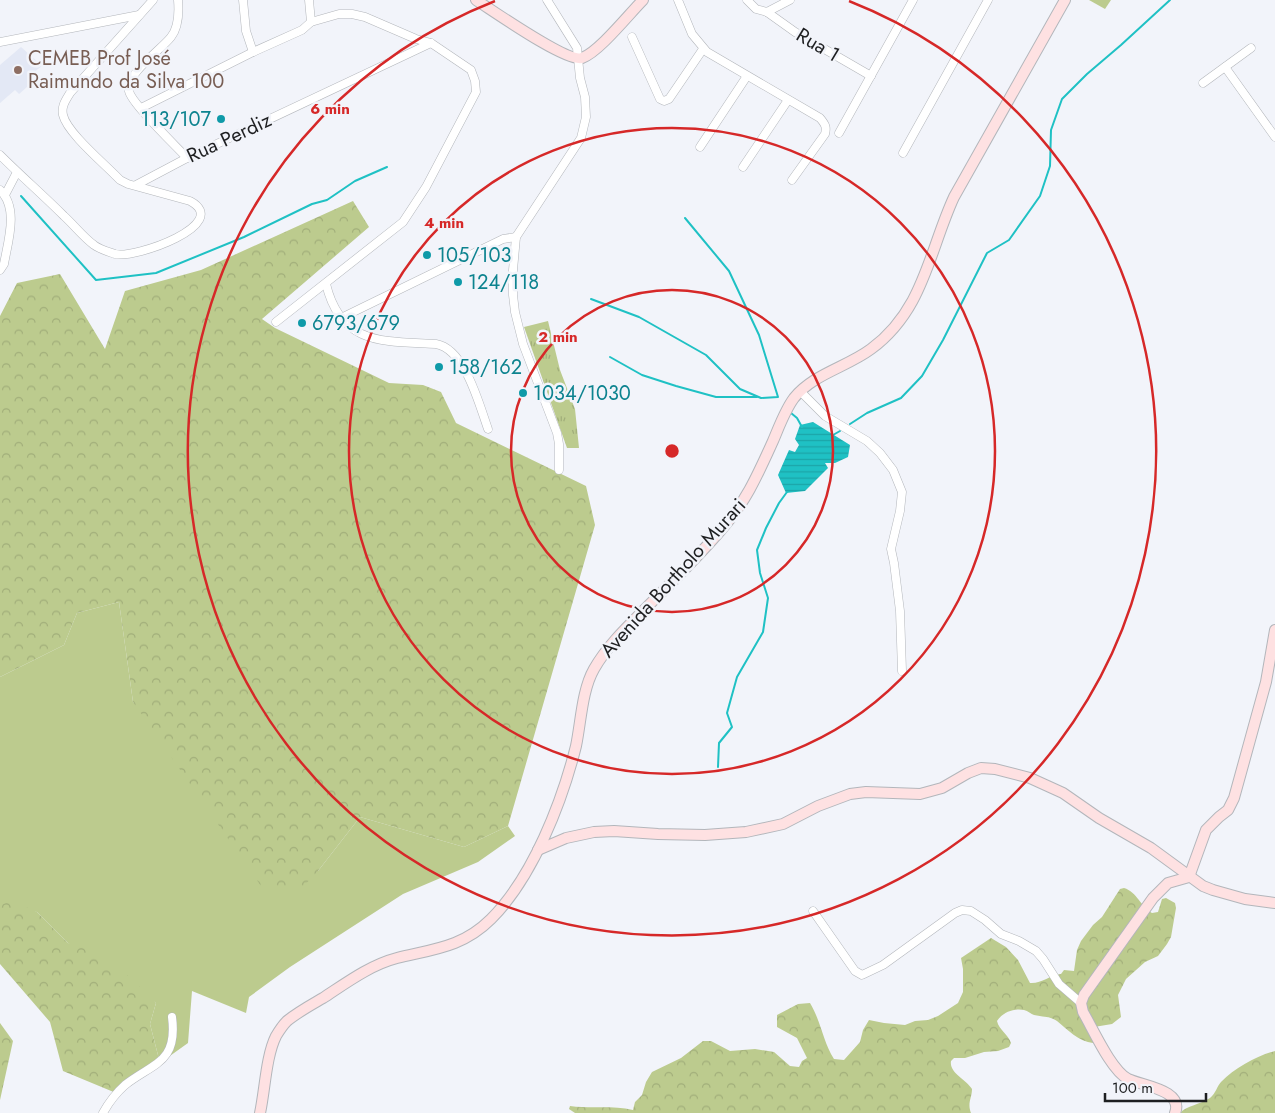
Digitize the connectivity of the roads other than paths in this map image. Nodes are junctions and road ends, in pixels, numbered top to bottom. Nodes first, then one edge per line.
1 (153, 0) edge
2 (178, 0) edge
3 (243, 0) edge
4 (309, 0) edge
5 (476, 0) edge
6 (547, 0) edge
7 (643, 0) edge
8 (678, 0) edge
9 (747, 0) edge
10 (790, 0) edge
11 (913, 0) edge
12 (988, 0) edge
13 (1065, 0) edge
14 (767, 12) junction
15 (139, 14) junction
16 (311, 22) junction
17 (632, 36) dead end
18 (0, 42) edge
19 (431, 43) junction
20 (1251, 48) dead end
21 (704, 49) junction
22 (253, 52) junction
23 (582, 57) junction
24 (1225, 66) junction
25 (747, 76) junction
26 (870, 76) junction
27 (1203, 83) dead end
28 (788, 100) junction
29 (141, 108) junction
30 (839, 133) dead end
31 (1275, 137) edge
32 (700, 147) dead end
33 (903, 152) dead end
34 (0, 155) edge
35 (187, 158) junction
36 (744, 167) dead end
37 (18, 172) junction
38 (792, 180) dead end
39 (136, 185) junction
40 (3, 193) edge
41 (516, 238) junction
42 (0, 270) edge
43 (326, 284) junction
44 (341, 318) junction
45 (276, 322) dead end
46 (800, 392) junction
47 (488, 429) dead end
48 (559, 470) dead end
49 (1275, 630) edge
50 (902, 671) dead end
51 (538, 850) junction
52 (1189, 877) junction
53 (1275, 903) edge
54 (813, 911) dead end
55 (1081, 1003) junction
56 (172, 1017) dead end
57 (103, 1113) edge
58 (260, 1113) edge
59 (1175, 1113) edge

1 - 15 street
2 - 29 street
3 - 22 street
4 - 16 street
5 - 23 street
6 - 23 street
7 - 23 street
8 - 21 street
9 - 14 street, Rua 1
10 - 14 street
11 - 26 street
12 - 33 street
13 - 46 street, Avenida Bortholo Murari
14 - 26 street, Rua 1
15 - 18 street
15 - 39 street
16 - 19 street
16 - 22 street
17 - 21 street
19 - 35 street, Rua Perdiz
19 - 43 street
20 - 24 street
21 - 25 street
22 - 29 street
23 - 41 street
24 - 27 street
24 - 31 street
25 - 28 street
25 - 32 street
26 - 30 street
28 - 36 street
28 - 38 street
29 - 35 street
34 - 37 street
35 - 39 street, Rua Perdiz
37 - 39 street
37 - 40 street
40 - 42 street
41 - 44 street
41 - 48 street
43 - 44 street
43 - 45 street
44 - 47 street
46 - 50 street
46 - 51 street, Avenida Bortholo Murari
49 - 52 street
51 - 52 street
51 - 58 street, Avenida Bortholo Murari
52 - 53 street
52 - 55 street
54 - 55 street
55 - 59 street
56 - 57 street

